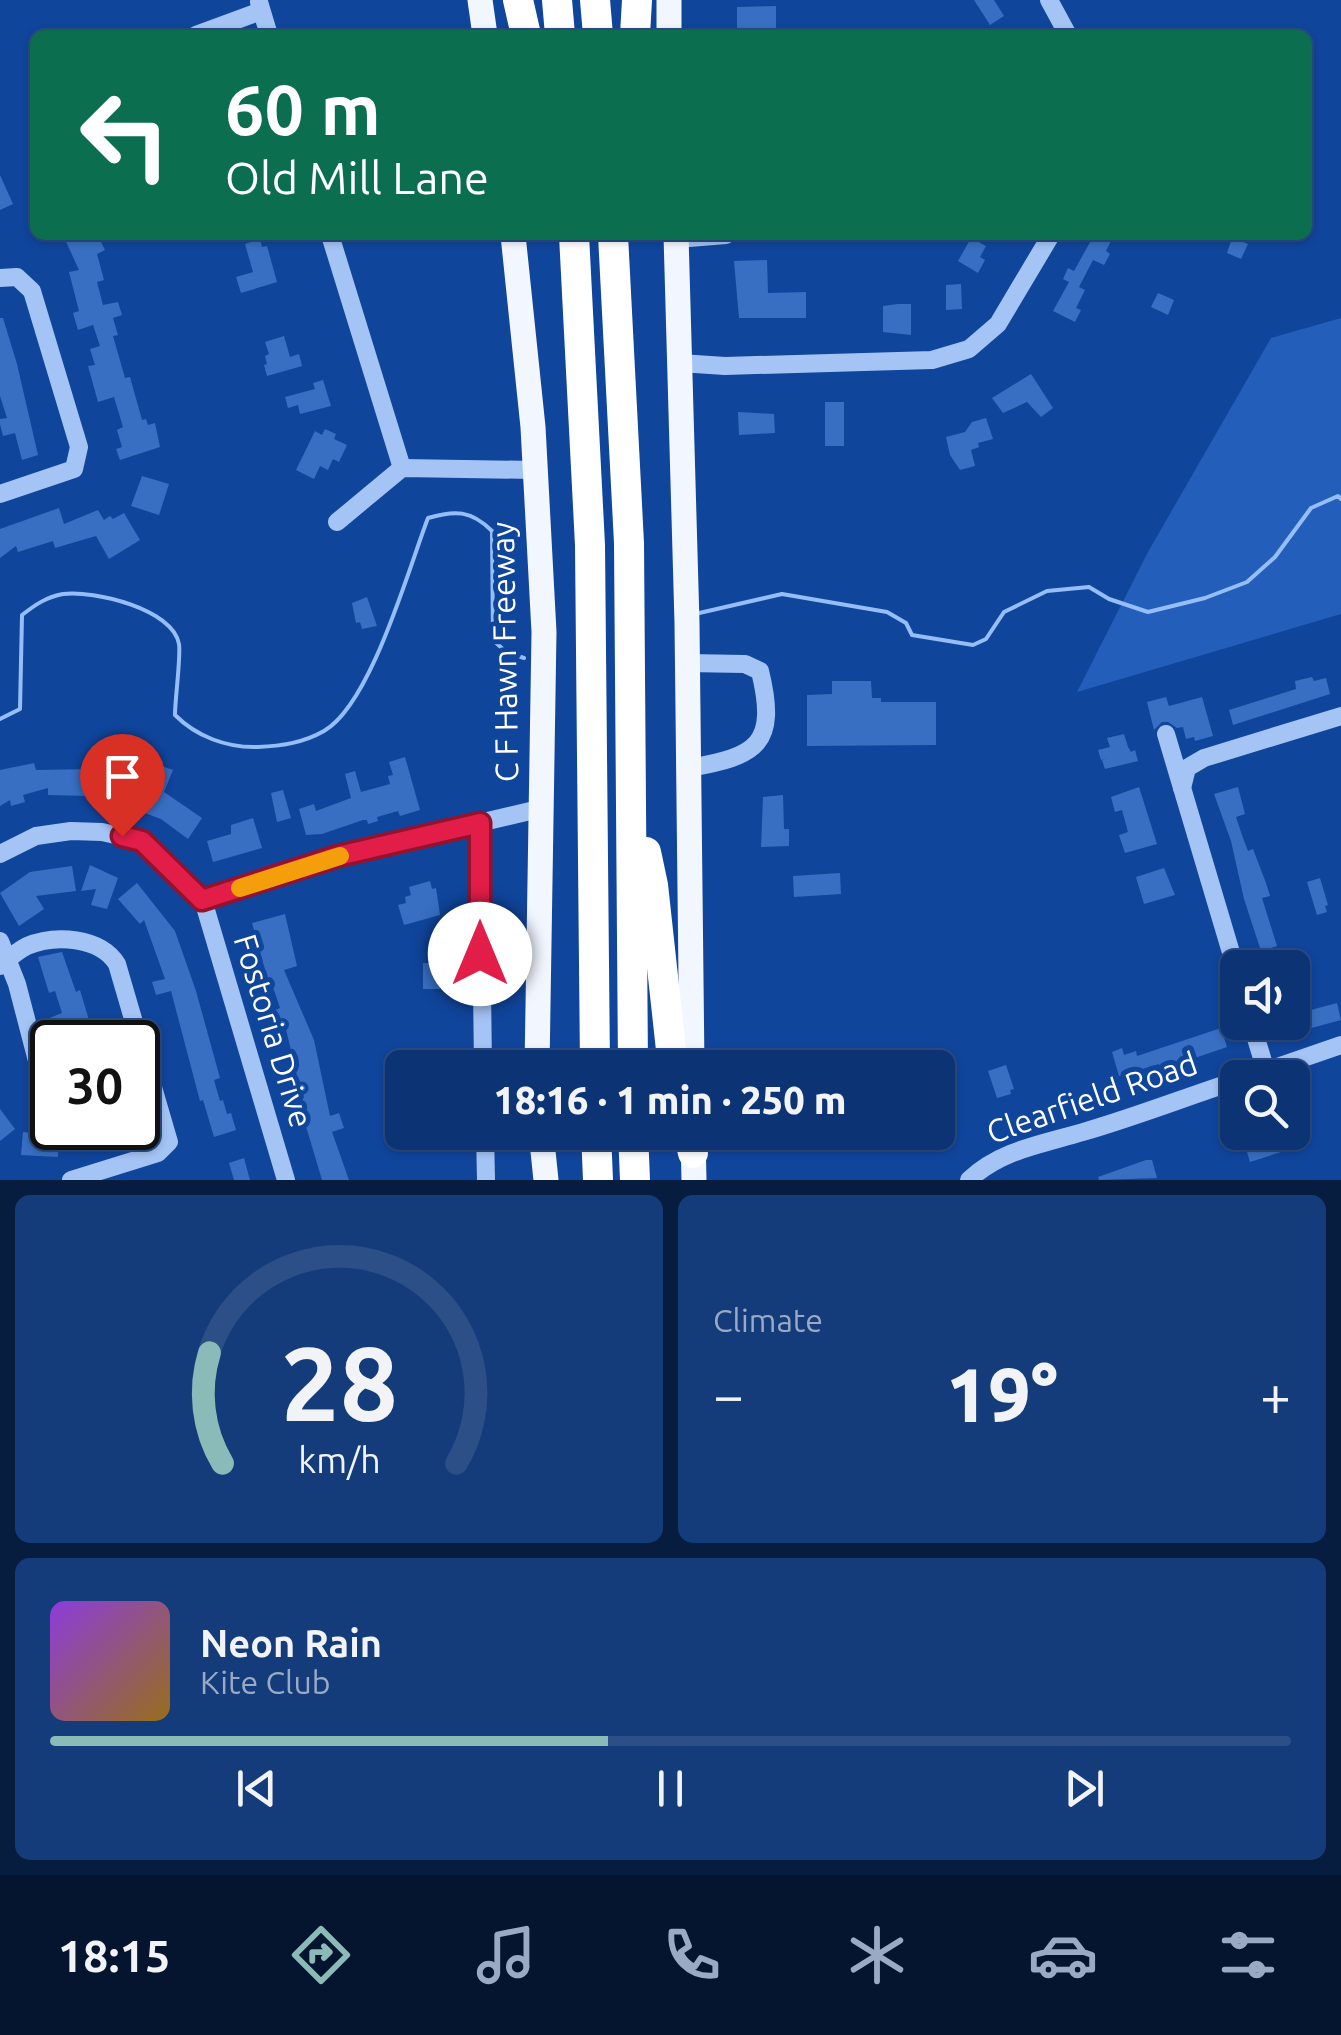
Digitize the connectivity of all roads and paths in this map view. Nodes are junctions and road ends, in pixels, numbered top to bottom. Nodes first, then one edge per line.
1 (480, 0) edge
2 (518, 0) edge
3 (557, 0) edge
4 (595, 0) edge
5 (638, 0) edge
6 (669, 0) edge
7 (1049, 0) edge
8 (260, 5) edge
9 (207, 30) edge
10 (268, 30) edge
11 (484, 30) edge
12 (525, 30) edge
13 (560, 30) edge
14 (598, 30) edge
15 (635, 30) edge
16 (669, 30) edge
17 (1065, 30) edge
18 (332, 240) edge
19 (514, 240) edge
20 (572, 240) edge
21 (614, 240) edge
22 (676, 240) edge
23 (1047, 240) edge
24 (2, 278) edge
25 (680, 363) junction
26 (402, 468) junction
27 (534, 470) junction
28 (0, 494) edge
29 (337, 522) dead end
30 (688, 663) junction
31 (1341, 716) edge
32 (1166, 734) dead end
33 (688, 768) junction
34 (632, 788) junction
35 (1182, 789) junction
36 (544, 808) junction
37 (480, 823) junction
38 (0, 854) edge
39 (202, 900) junction
40 (0, 941) edge
41 (1230, 950) edge
42 (4, 963) edge
43 (30, 1043) edge
44 (1341, 1045) edge
45 (483, 1050) edge
46 (537, 1050) edge
47 (595, 1050) edge
48 (632, 1050) edge
49 (671, 1050) edge
50 (692, 1050) edge
51 (1298, 1060) edge
52 (1220, 1086) edge
53 (485, 1150) edge
54 (542, 1150) edge
55 (597, 1150) edge
56 (633, 1150) edge
57 (71, 1180) edge
58 (286, 1180) edge
59 (486, 1180) edge
60 (546, 1180) edge
61 (598, 1180) edge
62 (634, 1180) edge
63 (969, 1180) edge

1 - 11 main road
2 - 12 highway
3 - 13 highway
4 - 14 highway
5 - 15 highway
6 - 16 main road
7 - 17 street
8 - 9 street
8 - 10 street
18 - 26 street
19 - 27 main road, C F Hawn Freeway
20 - 47 highway
21 - 34 highway
22 - 25 main road
23 - 25 street
24 - 28 street
25 - 30 main road
26 - 27 street
26 - 29 street
27 - 36 main road, C F Hawn Freeway
30 - 33 main road
30 - 33 street
31 - 35 street
32 - 35 street
33 - 50 main road
34 - 48 highway
34 - 49 highway
35 - 41 street
36 - 37 street
36 - 46 main road, C F Hawn Freeway
37 - 39 street
37 - 45 street
38 - 39 street
39 - 58 street, Fostoria Drive
40 - 42 street
42 - 43 street
42 - 57 street
44 - 51 street, Clearfield Road
52 - 63 street, Clearfield Road
53 - 59 street
54 - 60 main road
55 - 61 highway
56 - 62 highway

